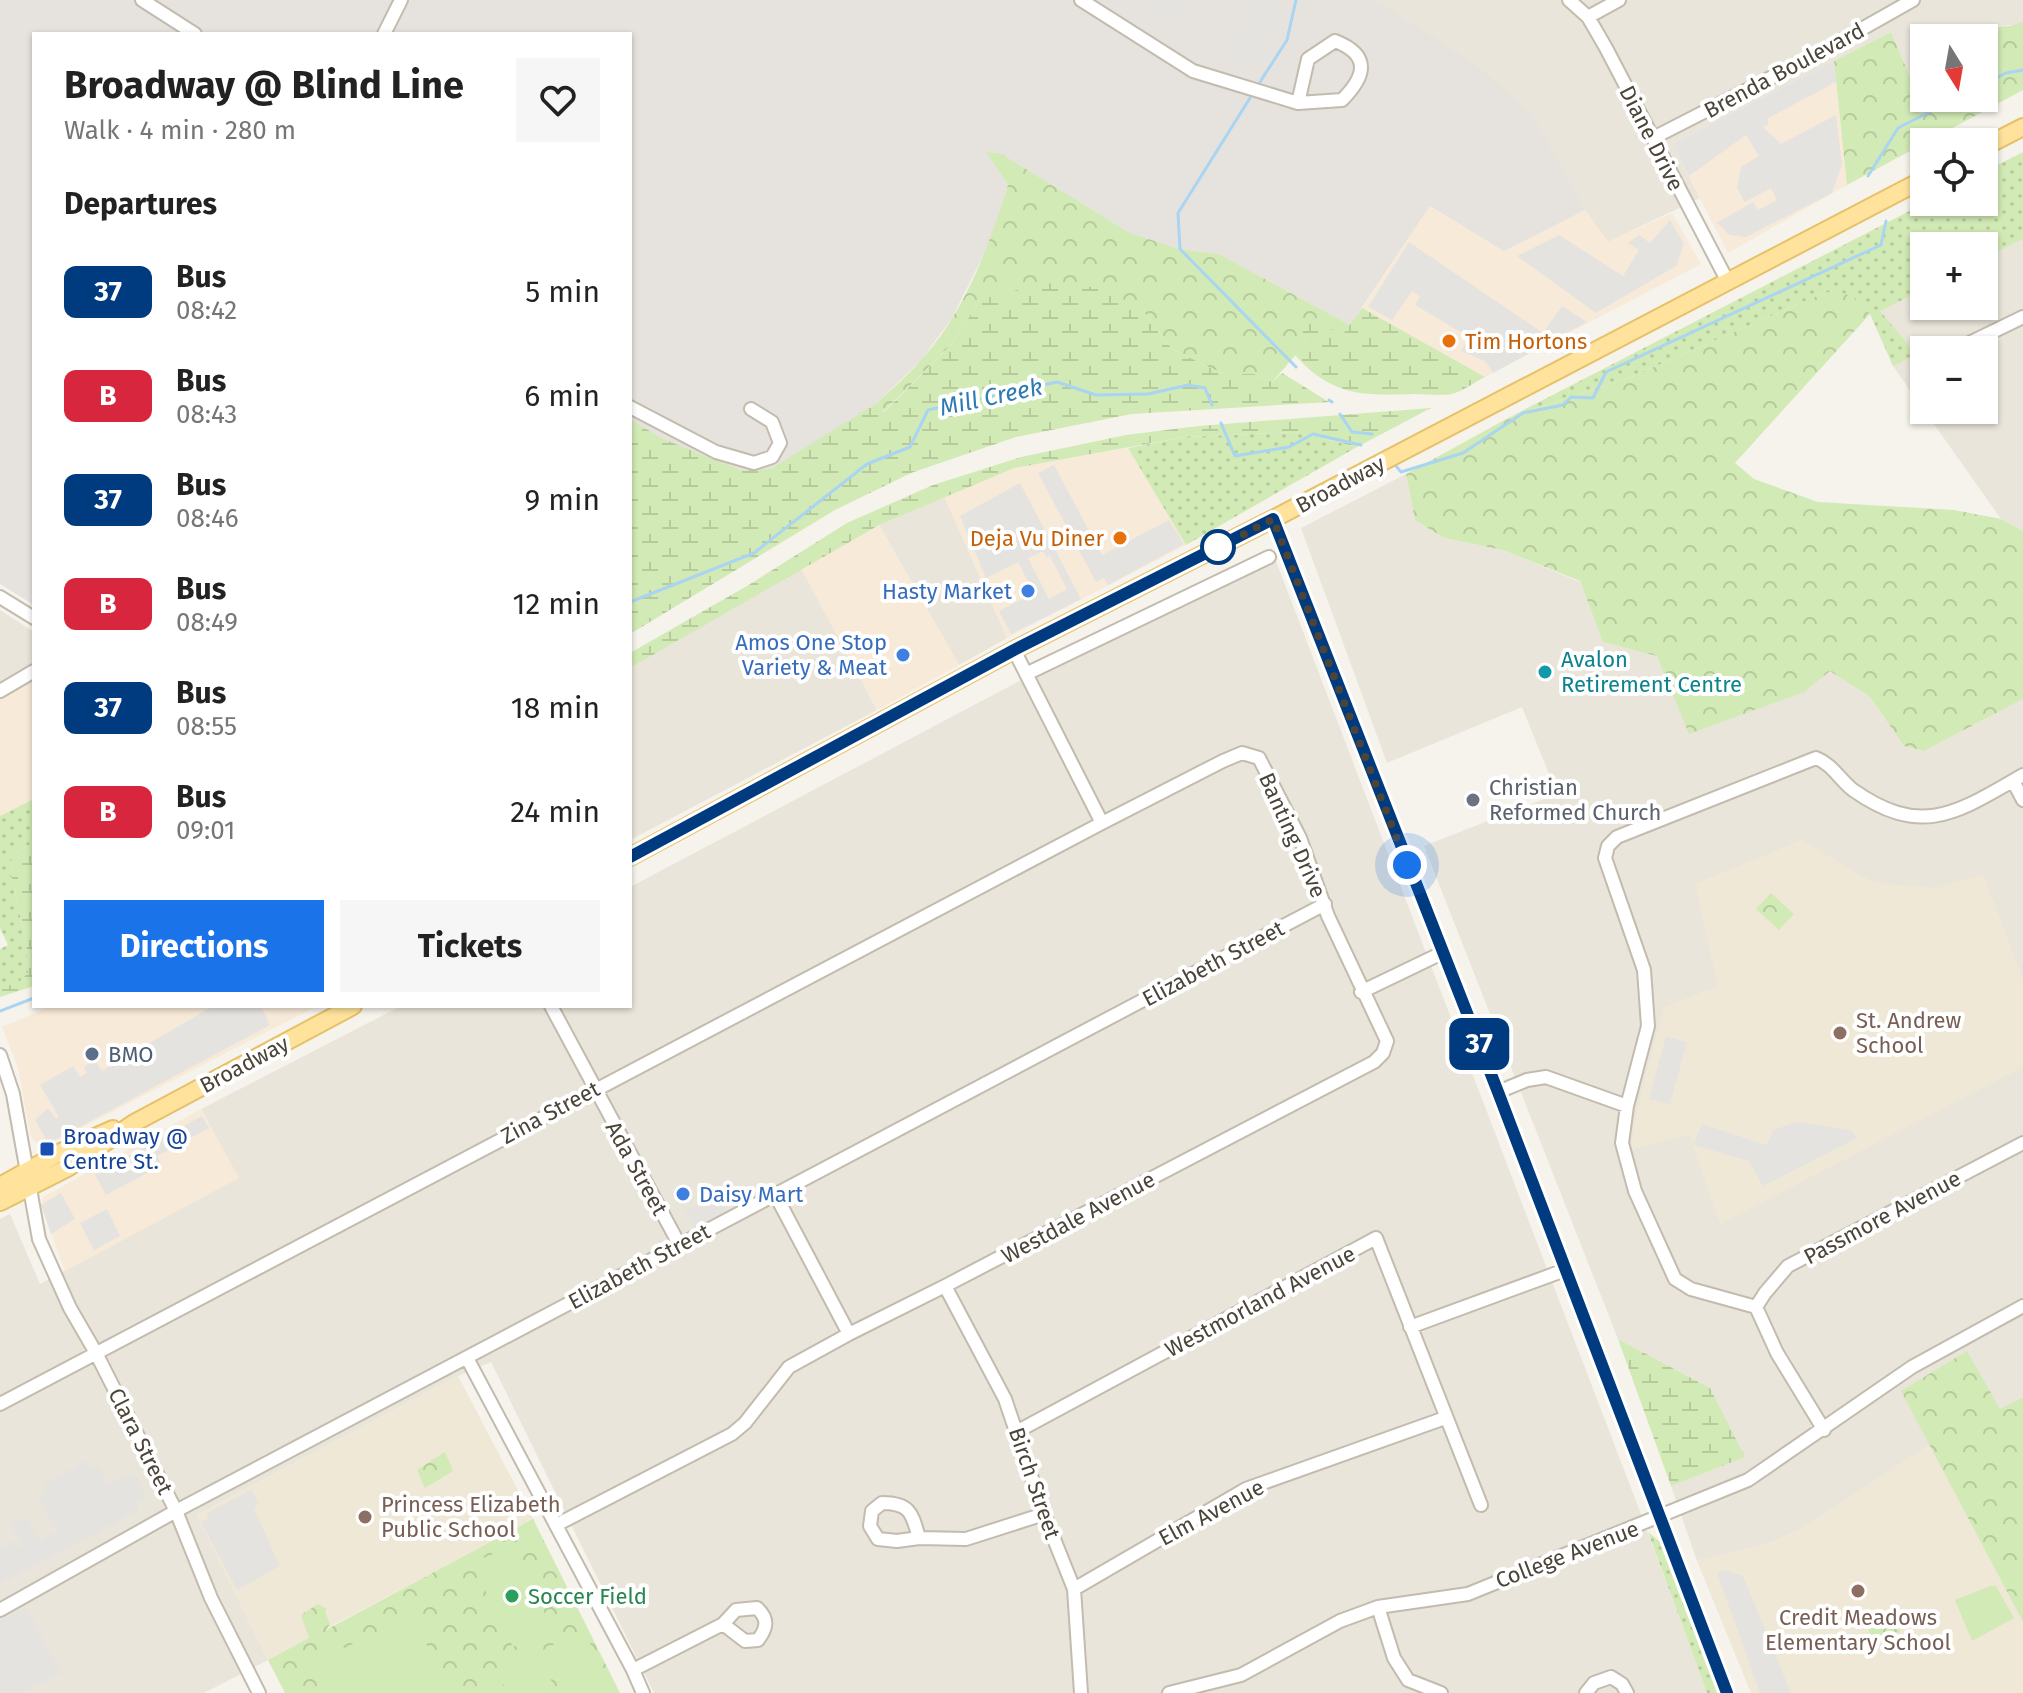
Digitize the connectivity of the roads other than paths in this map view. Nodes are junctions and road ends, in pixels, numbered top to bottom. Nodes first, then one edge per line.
1 (142, 0) edge
2 (401, 0) edge
3 (1081, 0) edge
4 (1569, 0) edge
5 (1619, 0) edge
6 (1913, 0) edge
7 (1588, 17) junction
8 (192, 32) edge
9 (385, 32) edge
10 (1298, 103) junction
11 (2023, 127) edge
12 (1653, 138) junction
13 (1998, 140) edge
14 (1910, 186) edge
15 (1728, 282) junction
16 (2023, 317) edge
17 (1984, 336) edge
18 (632, 408) edge
19 (751, 409) dead end
20 (1273, 519) junction
21 (1269, 557) dead end
22 (0, 597) edge
23 (32, 617) edge
24 (1014, 650) junction
25 (32, 672) edge
26 (1026, 674) junction
27 (0, 691) edge
28 (2018, 778) edge
29 (2023, 800) edge
30 (1102, 823) junction
31 (632, 856) edge
32 (1325, 904) junction
33 (1442, 953) junction
34 (1361, 992) junction
35 (349, 1008) edge
36 (552, 1008) edge
37 (0, 1055) edge
38 (594, 1089) junction
39 (1498, 1092) junction
40 (1627, 1106) junction
41 (134, 1123) junction
42 (2023, 1143) edge
43 (28, 1170) junction
44 (0, 1186) edge
45 (30, 1187) junction
46 (775, 1194) junction
47 (0, 1202) edge
48 (679, 1244) junction
49 (1565, 1270) junction
50 (945, 1286) junction
51 (2023, 1306) edge
52 (1756, 1307) junction
53 (1410, 1327) junction
54 (849, 1334) junction
55 (96, 1353) junction
56 (467, 1358) junction
57 (0, 1404) edge
58 (1445, 1418) junction
59 (1824, 1430) junction
60 (1018, 1431) junction
61 (1481, 1505) dead end
62 (176, 1511) junction
63 (1044, 1514) junction
64 (1658, 1518) junction
65 (556, 1525) junction
66 (919, 1538) dead end
67 (1074, 1589) junction
68 (1378, 1607) junction
69 (0, 1610) edge
70 (723, 1624) dead end
71 (633, 1670) junction
72 (1220, 1688) edge
73 (259, 1693) edge
74 (643, 1693) edge
75 (1081, 1693) edge
76 (1169, 1693) edge
77 (1441, 1693) edge
78 (1586, 1693) edge
79 (1627, 1693) edge
80 (1727, 1693) edge

1 - 8 street
2 - 9 street
3 - 10 street
4 - 7 street, Diane Drive
5 - 7 street
6 - 12 street, Brenda Boulevard
7 - 12 street, Diane Drive
10 - 10 street
11 - 13 main road
12 - 15 street, Diane Drive
14 - 15 main road, Broadway
15 - 20 main road, Broadway
16 - 17 street
18 - 19 street
20 - 24 main road, Broadway
20 - 33 street
21 - 26 street
22 - 23 street
24 - 26 street
24 - 31 main road, Broadway
25 - 27 street
26 - 30 street
28 - 29 street
28 - 40 street
30 - 32 street, Banting Drive
30 - 38 street, Zina Street
32 - 34 street, Banting Drive
32 - 46 street, Elizabeth Street
33 - 34 street
33 - 39 street
34 - 50 street, Westdale Avenue
35 - 41 main road, Broadway
36 - 38 street, Ada Street
37 - 43 street, Clara Street
38 - 48 street, Ada Street
38 - 55 street, Zina Street
39 - 40 street
39 - 49 street
40 - 52 street
41 - 43 main road, Broadway
41 - 45 main road, Broadway
42 - 52 street, Passmore Avenue
43 - 44 main road, Broadway
43 - 45 street, Clara Street
45 - 47 main road, Broadway
45 - 55 street, Clara Street
46 - 48 street, Elizabeth Street
46 - 54 street
48 - 56 street, Elizabeth Street
49 - 53 street
49 - 64 street
50 - 54 street, Westdale Avenue
50 - 60 street, Birch Street
51 - 59 street, College Avenue
52 - 59 street
53 - 58 street, Westmorland Avenue
53 - 60 street, Westmorland Avenue
54 - 65 street, Westdale Avenue
55 - 57 street, Zina Street
55 - 62 street, Clara Street
56 - 62 street, Elizabeth Street
56 - 65 street
58 - 61 street, Westmorland Avenue
58 - 67 street, Elm Avenue
59 - 64 street, College Avenue
60 - 63 street, Birch Street
62 - 69 street, Elizabeth Street
62 - 73 street, Clara Street
63 - 66 street
63 - 67 street, Birch Street
64 - 68 street, College Avenue
64 - 80 street
65 - 71 street
67 - 75 street, Birch Street
68 - 72 street, College Avenue
68 - 77 street
70 - 71 street
71 - 74 street
72 - 76 street, College Avenue
78 - 79 street

